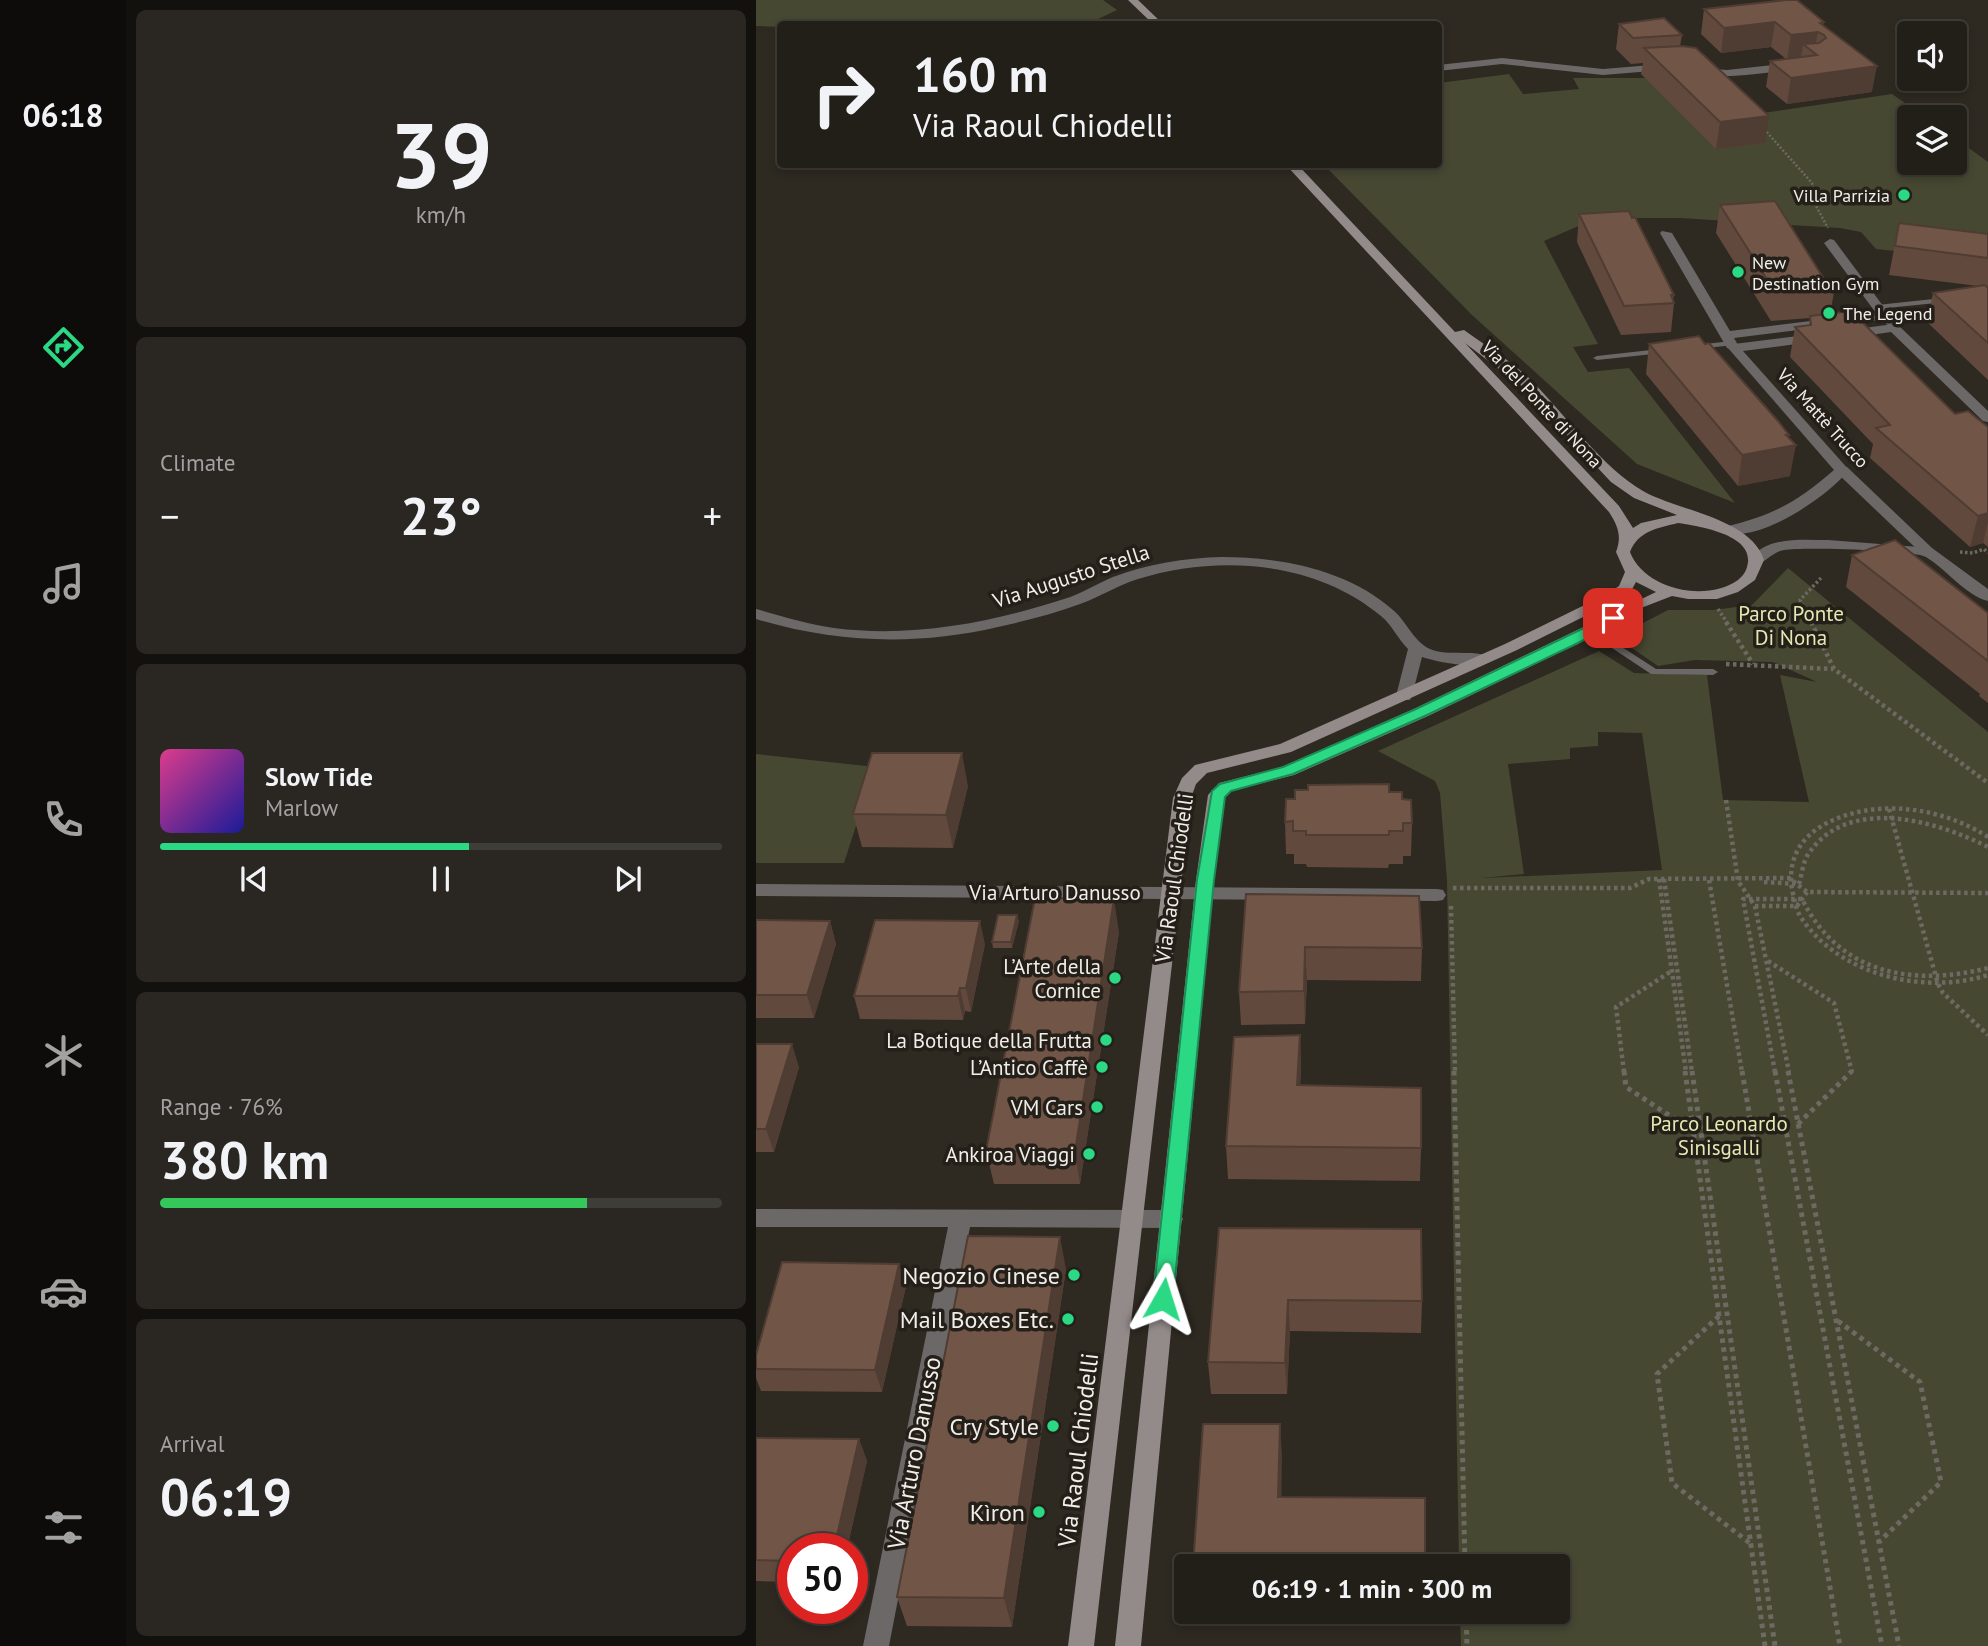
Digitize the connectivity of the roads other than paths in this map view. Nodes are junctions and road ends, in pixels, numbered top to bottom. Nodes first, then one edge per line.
1 (1133, 0) edge
2 (1155, 21) edge
3 (1802, 64) edge
4 (1673, 66) edge
5 (1689, 67) edge
6 (1442, 68) edge
7 (1294, 168) edge
8 (1666, 233) dead end
9 (1831, 239) road end
10 (1416, 299) junction
11 (1953, 299) edge
12 (1880, 312) junction
13 (1894, 328) junction
14 (1731, 342) junction
15 (1686, 348) edge
16 (1673, 350) edge
17 (1597, 358) dead end
18 (1988, 418) edge
19 (1842, 470) junction
20 (1714, 524) junction
21 (1730, 530) junction
22 (1626, 542) junction
23 (1927, 551) junction
24 (1756, 560) junction
25 (1632, 573) junction
26 (1668, 592) junction
27 (1988, 596) edge
28 (756, 614) edge
29 (1591, 630) junction
30 (1416, 648) junction
31 (1484, 659) junction
32 (1713, 672) dead end
33 (1404, 696) junction
34 (756, 890) edge
35 (1444, 892) road end
36 (1171, 893) junction
37 (1204, 893) junction
38 (756, 1218) edge
39 (961, 1218) junction
40 (1131, 1218) junction
41 (1172, 1219) junction
42 (876, 1646) edge
43 (1081, 1646) edge
44 (1128, 1646) edge

1 - 2 main road
3 - 5 street
4 - 6 street
7 - 10 main road, Via del Ponte di Nona
8 - 14 street, Via Mattè Trucco
9 - 12 street
10 - 20 main road, Via del Ponte di Nona
10 - 22 main road, Via del Ponte di Nona
11 - 12 lane
12 - 13 street
12 - 14 street
13 - 14 street
13 - 18 street
14 - 15 lane
14 - 19 street, Via Mattè Trucco
16 - 17 lane
19 - 21 street
19 - 23 street, Via Mattè Trucco
20 - 21 main road
20 - 22 main road
21 - 24 main road
22 - 25 main road
23 - 24 street
23 - 27 street, Via Mattè Trucco
24 - 26 main road
25 - 26 main road
25 - 31 main road, Via Raoul Chiodelli
26 - 29 main road, Via Raoul Chiodelli
28 - 30 street, Via Augusto Stella
29 - 32 lane
29 - 37 main road, Via Raoul Chiodelli
30 - 31 street
30 - 33 street
31 - 33 main road, Via Raoul Chiodelli
33 - 36 main road, Via Raoul Chiodelli
34 - 36 street, Via Arturo Danusso
35 - 37 street, Via Arturo Danusso
36 - 37 street, Via Arturo Danusso
36 - 40 main road, Via Raoul Chiodelli
37 - 41 main road, Via Raoul Chiodelli
38 - 39 street
39 - 40 street
39 - 42 street, Via Arturo Danusso
40 - 41 street
40 - 43 main road, Via Raoul Chiodelli
41 - 44 main road, Via Raoul Chiodelli

